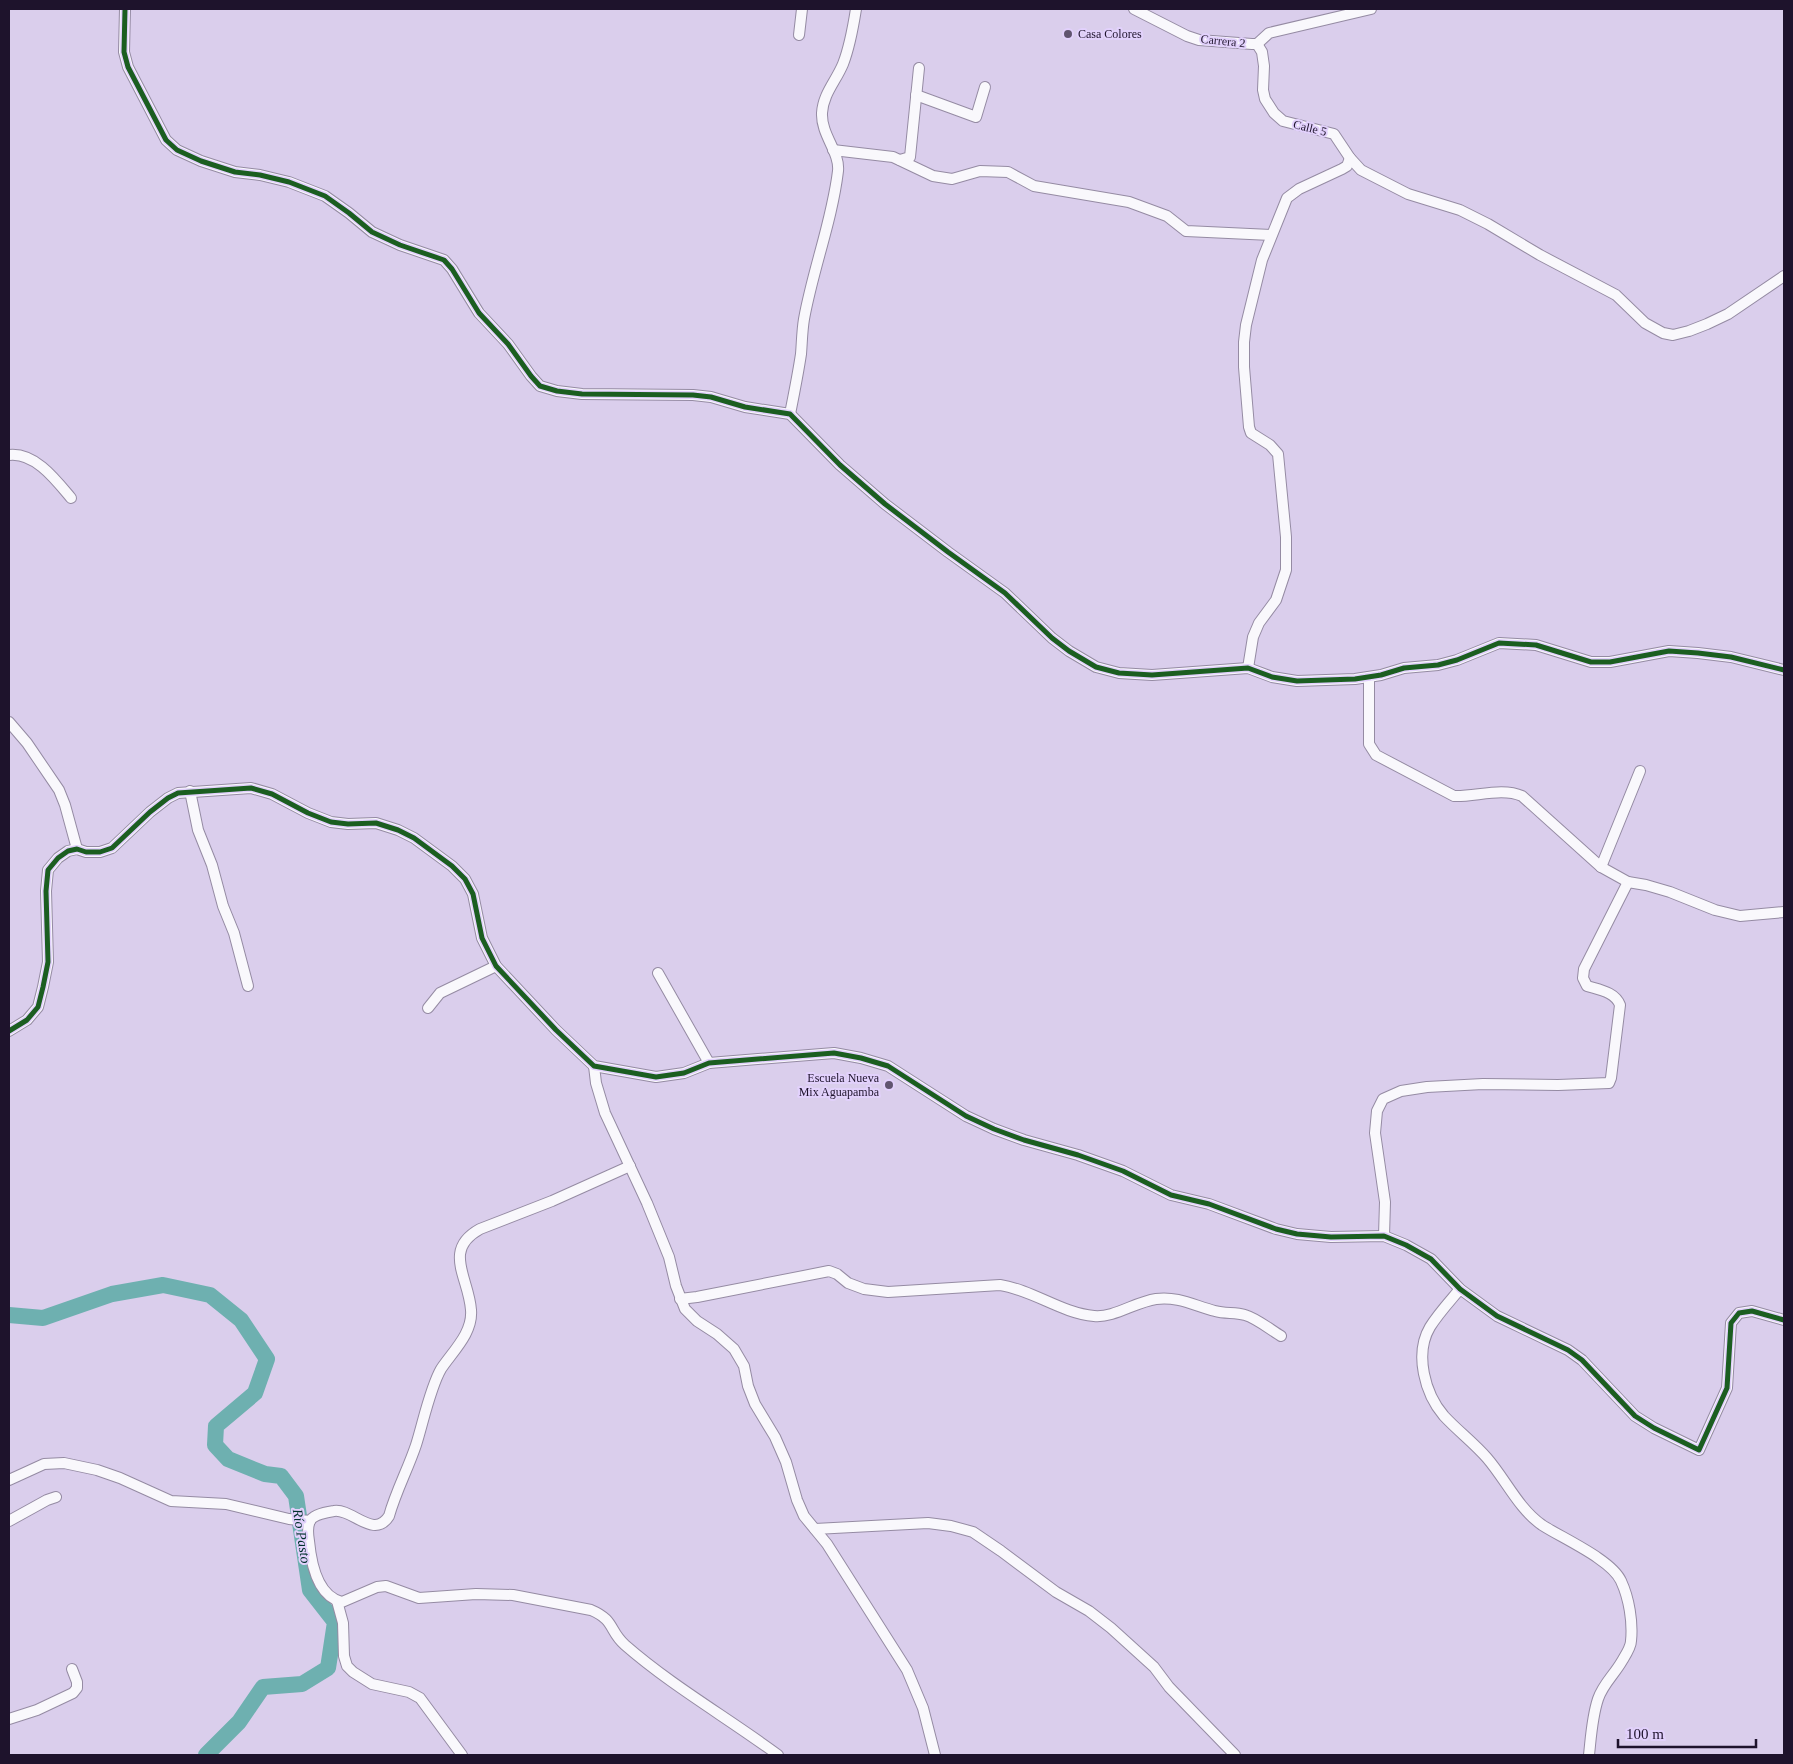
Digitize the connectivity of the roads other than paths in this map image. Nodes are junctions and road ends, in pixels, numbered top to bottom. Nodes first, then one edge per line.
1 (125, 9) edge
2 (802, 9) edge
3 (856, 9) edge
4 (1371, 9) edge
5 (1140, 10) edge
6 (799, 35) dead end
7 (1257, 44) junction
8 (919, 68) dead end
9 (985, 86) dead end
10 (916, 95) junction
11 (833, 150) junction
12 (1350, 158) junction
13 (900, 160) junction
14 (1271, 235) junction
15 (1784, 276) edge
16 (790, 414) junction
17 (9, 455) edge
18 (71, 498) dead end
19 (1248, 668) junction
20 (1784, 670) edge
21 (1369, 677) junction
22 (9, 722) edge
23 (1640, 771) dead end
24 (190, 791) junction
25 (77, 849) junction
26 (1601, 867) junction
27 (1628, 882) junction
28 (1784, 912) edge
29 (496, 966) junction
30 (658, 973) dead end
31 (248, 986) dead end
32 (428, 1008) dead end
33 (10, 1031) edge
34 (709, 1063) junction
35 (594, 1066) junction
36 (630, 1166) junction
37 (1384, 1236) junction
38 (1460, 1289) junction
39 (680, 1299) junction
40 (1784, 1320) edge
41 (1281, 1336) dead end
42 (9, 1480) edge
43 (56, 1497) dead end
44 (9, 1521) edge
45 (306, 1521) junction
46 (815, 1529) junction
47 (337, 1601) junction
48 (72, 1669) dead end
49 (9, 1719) edge
50 (462, 1755) edge
51 (778, 1755) edge
52 (935, 1755) edge
53 (1234, 1755) edge
54 (1589, 1755) edge

1 - 16 street
2 - 6 street
3 - 11 street
4 - 7 street, Carrera 2
5 - 7 street, Carrera 2
7 - 12 street, Calle 5
8 - 10 street
9 - 10 street
10 - 13 street
11 - 13 street
11 - 16 street
12 - 14 street
12 - 15 street, Calle 5
13 - 14 street
14 - 19 street
16 - 19 street
17 - 18 street
19 - 21 street
20 - 21 street
21 - 26 street
22 - 25 street
23 - 26 street
24 - 25 street
24 - 29 street
24 - 31 street
25 - 33 street
26 - 27 street
27 - 28 street
27 - 37 street
29 - 32 street
29 - 35 street
30 - 34 street
34 - 35 street
34 - 37 street
35 - 36 street
36 - 39 street
36 - 45 street
37 - 38 street
38 - 40 street
38 - 54 street
39 - 41 street
39 - 46 street
42 - 45 street
43 - 44 street
45 - 47 street
46 - 52 street
46 - 53 street
47 - 50 street
47 - 51 street
48 - 49 street

